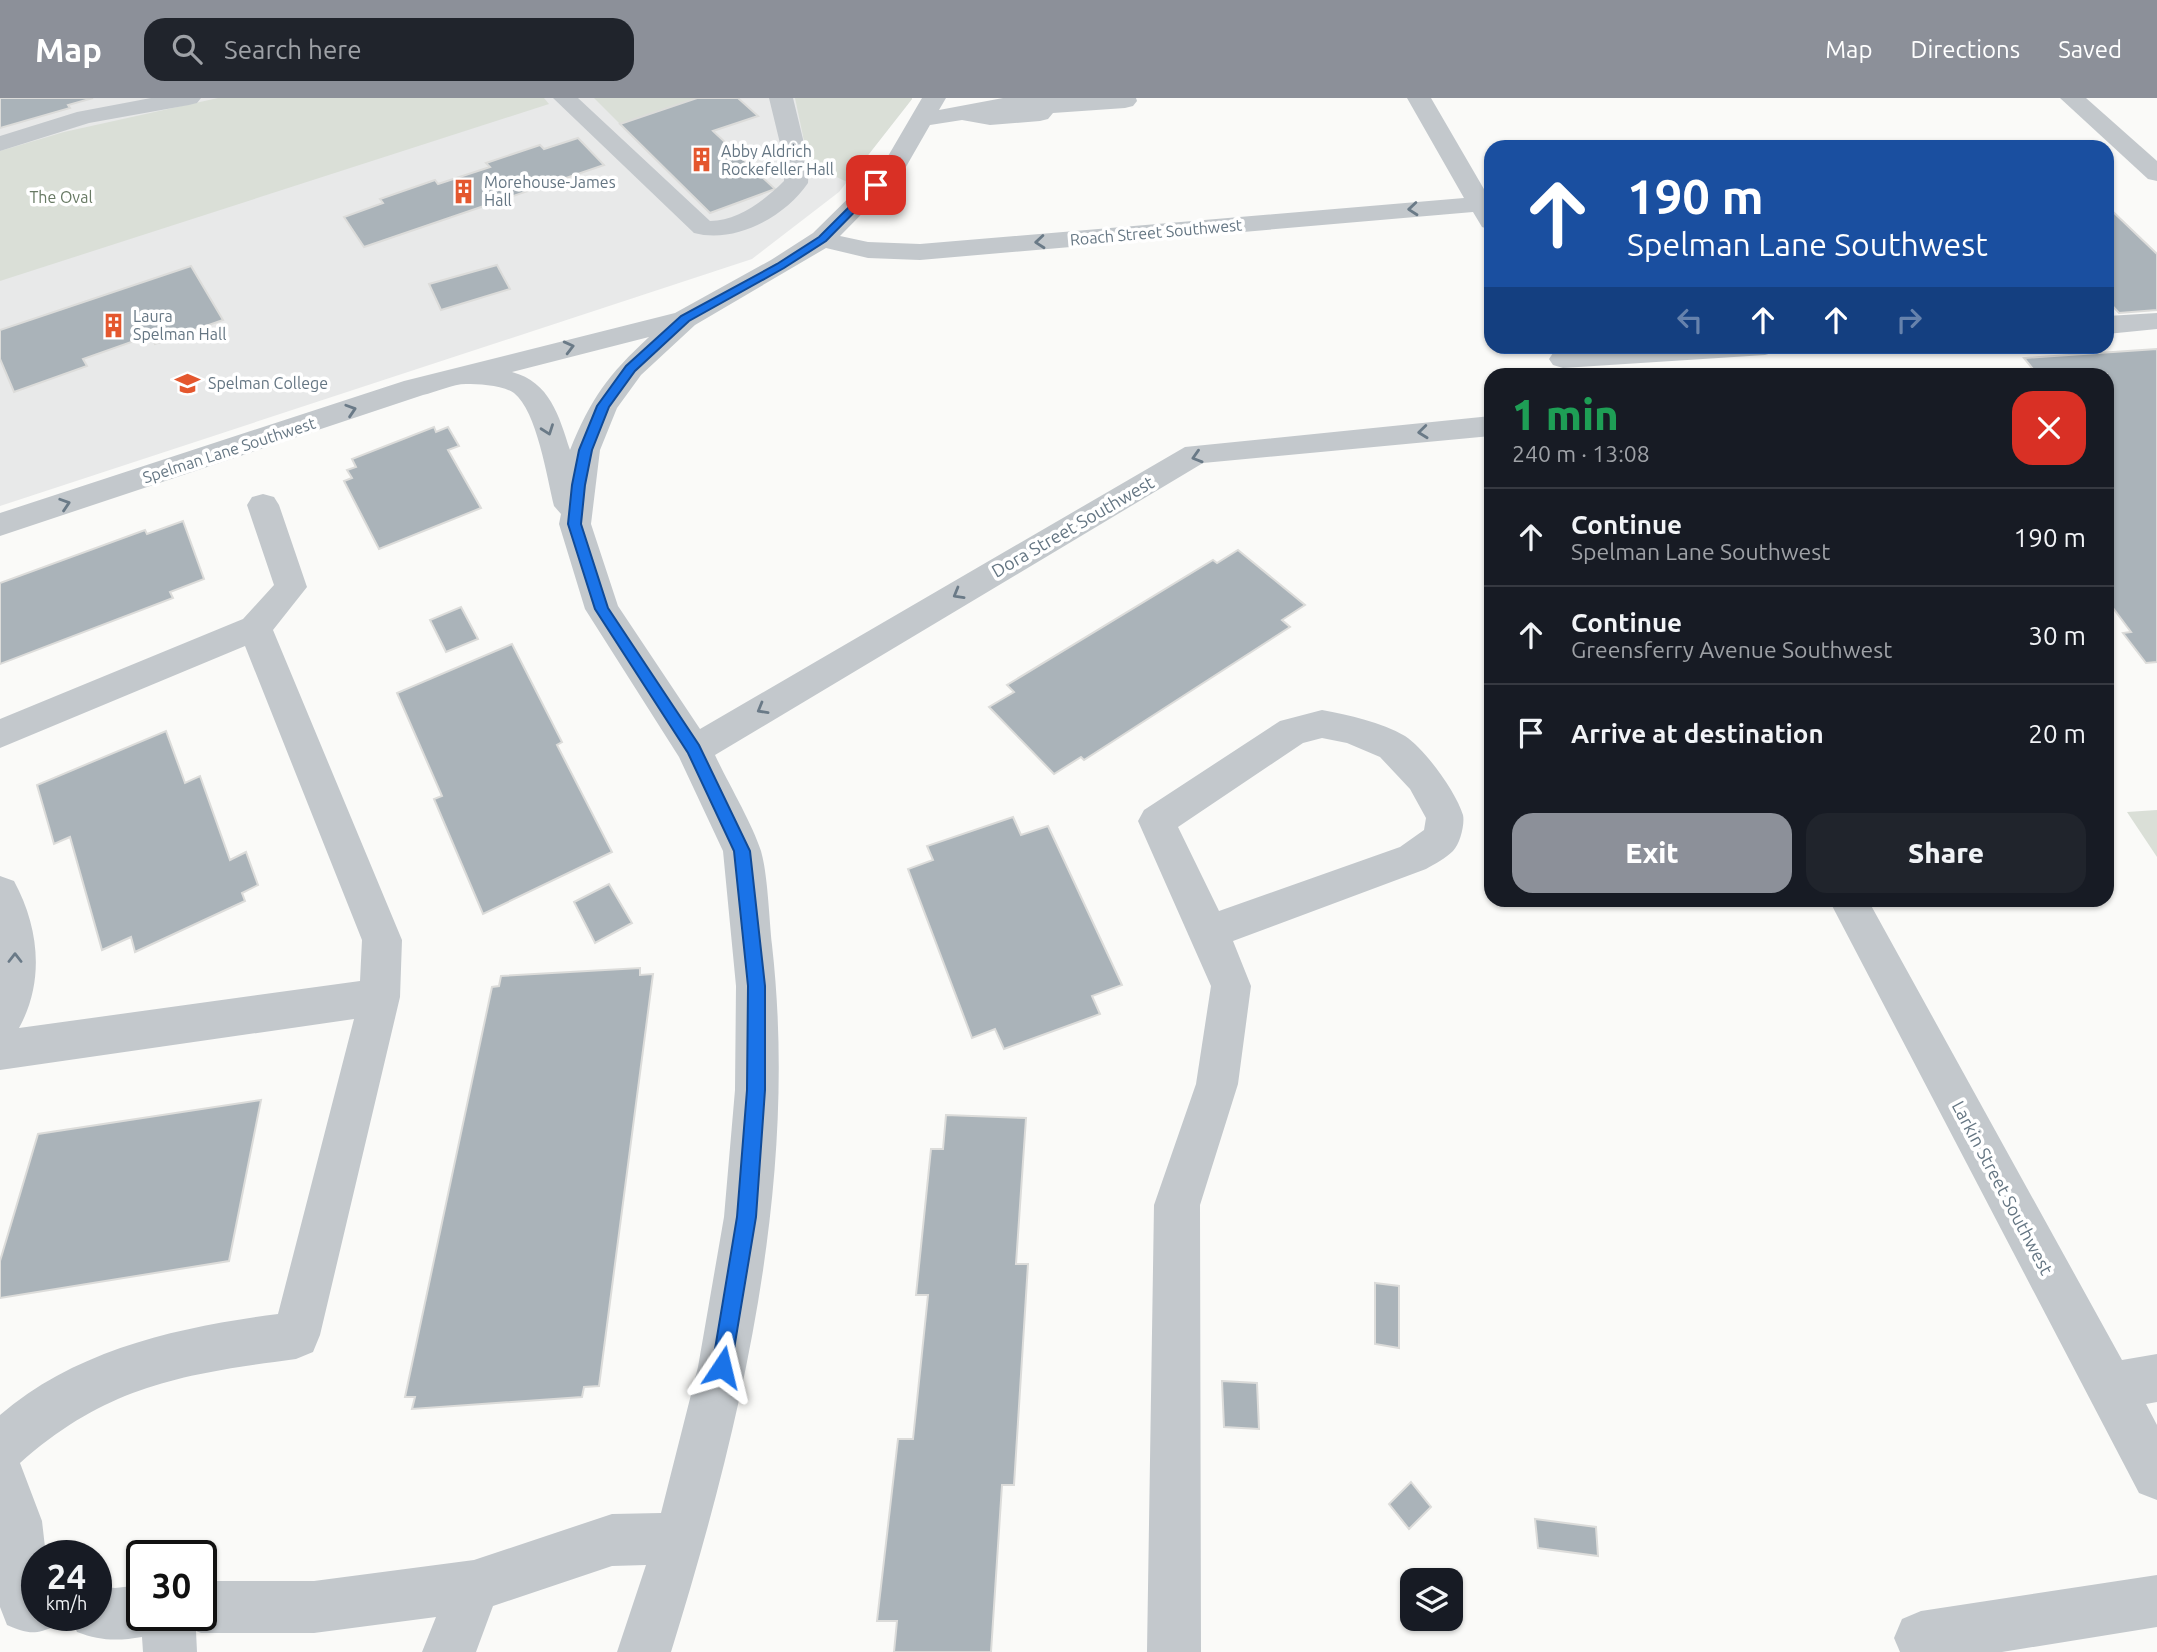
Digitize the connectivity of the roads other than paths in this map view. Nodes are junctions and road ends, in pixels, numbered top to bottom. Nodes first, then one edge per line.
1 (189, 98) edge
2 (565, 98) edge
3 (781, 98) edge
4 (1124, 98) edge
5 (1419, 98) edge
6 (2072, 98) edge
7 (1054, 104) edge
8 (929, 108) edge
9 (2110, 140) edge
10 (0, 144) edge
11 (2117, 148) edge
12 (2157, 174) edge
13 (1484, 203) edge
14 (1484, 209) edge
15 (822, 239) junction
16 (685, 319) junction
17 (2157, 321) edge
18 (2114, 324) edge
19 (1637, 354) edge
20 (1563, 360) edge
21 (458, 376) junction
22 (1484, 427) edge
23 (263, 505) dead end
24 (575, 524) junction
25 (0, 525) edge
26 (256, 628) junction
27 (0, 734) edge
28 (694, 750) junction
29 (0, 893) edge
30 (1852, 907) edge
31 (1209, 932) junction
32 (380, 997) junction
33 (0, 1022) edge
34 (0, 1050) edge
35 (2157, 1378) edge
36 (2109, 1387) junction
37 (0, 1448) edge
38 (0, 1475) edge
39 (2157, 1475) edge
40 (680, 1539) junction
41 (21, 1564) edge
42 (474, 1586) junction
43 (2157, 1601) edge
44 (217, 1607) edge
45 (168, 1631) edge
46 (1921, 1638) dead end
47 (170, 1652) edge
48 (449, 1652) edge
49 (644, 1652) edge
50 (1174, 1652) edge

1 - 10 street
2 - 3 street
4 - 7 street
5 - 13 street
6 - 9 street
7 - 8 street
8 - 15 street, Spelman Lane Southwest
11 - 12 street
14 -> 15 street, Roach Street Southwest
15 - 16 street, Spelman Lane Southwest
21 -> 16 street, Spelman Lane Southwest
16 - 24 street
17 - 18 street
19 - 20 street
21 -> 24 street, Spelman Lane Southwest
25 -> 21 street, Spelman Lane Southwest
22 -> 28 street, Dora Street Southwest
23 - 26 street
24 - 28 street, Spelman Lane Southwest
26 - 27 street
26 - 32 street
28 - 40 street, Spelman Lane Southwest
33 -> 29 street
30 - 36 street, Larkin Street Southwest
31 - 31 street
31 - 50 street
32 - 34 street
32 - 37 street
35 - 36 street
36 - 39 street, Larkin Street Southwest
38 - 41 street
40 - 42 street
40 - 49 street, Spelman Lane Southwest
42 - 44 street
42 - 48 street
43 - 46 street
45 - 47 street

